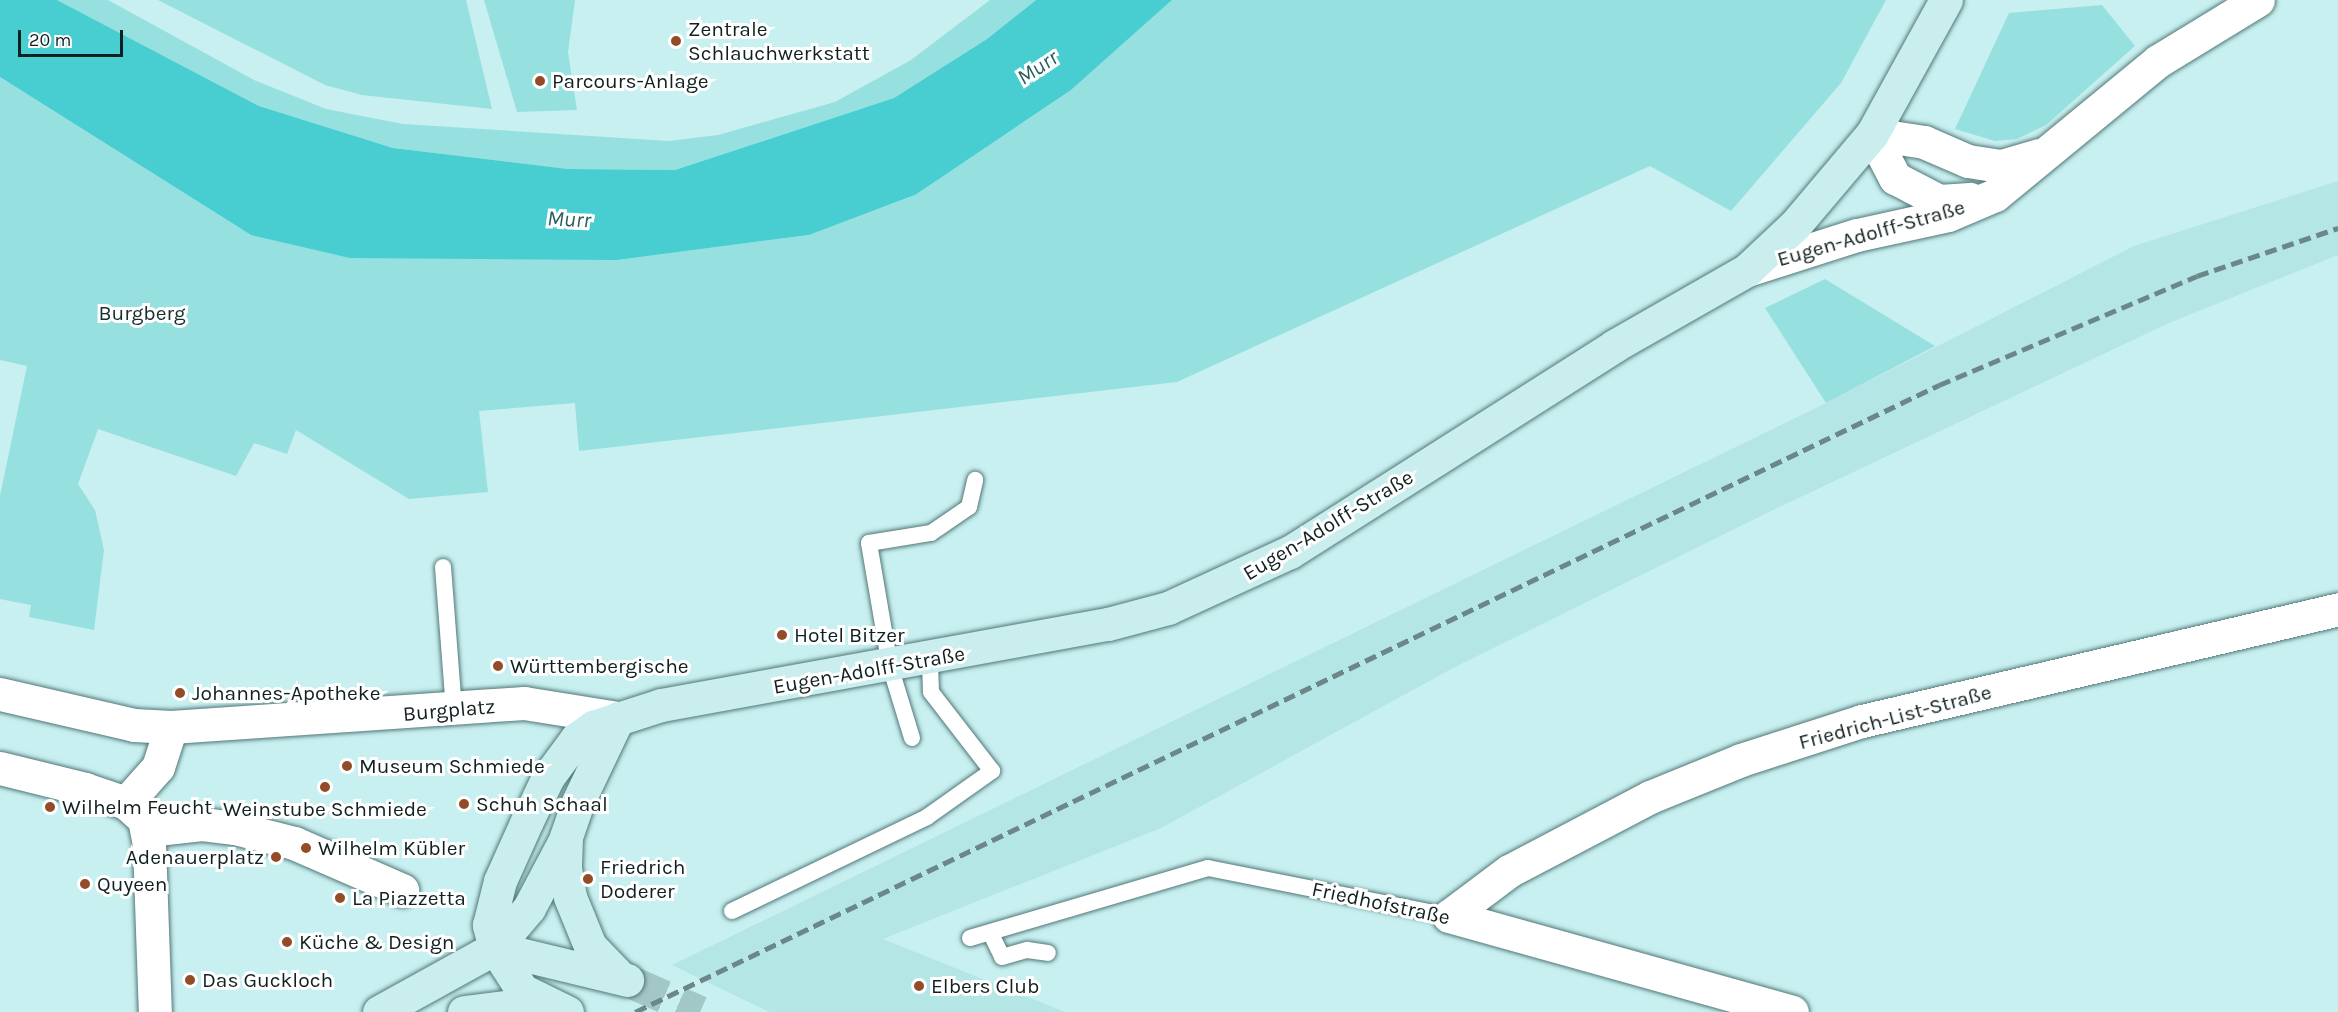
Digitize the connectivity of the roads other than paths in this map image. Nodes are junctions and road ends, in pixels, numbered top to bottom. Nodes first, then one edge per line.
1 (1946, 0) edge
2 (2258, 0) edge
3 (1872, 134) junction
4 (2067, 140) junction
5 (1995, 195) junction
6 (1747, 270) junction
7 (975, 480) dead end
8 (443, 567) dead end
9 (2338, 609) edge
10 (930, 660) junction
11 (890, 666) junction
12 (0, 694) edge
13 (454, 709) junction
14 (618, 718) junction
15 (171, 727) junction
16 (912, 738) dead end
17 (0, 768) edge
18 (126, 803) junction
19 (148, 830) junction
20 (566, 837) junction
21 (1172, 860) dead end
22 (1178, 876) junction
23 (402, 890) dead end
24 (732, 911) dead end
25 (1449, 916) junction
26 (991, 934) junction
27 (970, 938) dead end
28 (495, 948) junction
29 (1048, 953) dead end
30 (155, 1012) edge
31 (379, 1012) edge
32 (464, 1012) edge
33 (561, 1012) edge
34 (567, 1012) edge
35 (1792, 1012) edge

1 - 3 street
2 - 4 street, Eugen-Adolff-Straße
3 - 4 street, Eugen-Adolff-Straße
3 - 5 street, Eugen-Adolff-Straße
3 - 6 street, Eugen-Adolff-Straße
4 - 5 street, Eugen-Adolff-Straße
5 - 6 street, Eugen-Adolff-Straße
6 - 10 street, Eugen-Adolff-Straße
7 - 11 lane
8 - 13 lane
9 - 25 street, Friedrich-List-Straße
10 - 11 street, Eugen-Adolff-Straße
10 - 24 lane
11 - 14 street, Eugen-Adolff-Straße
11 - 16 lane
12 - 15 street, Burgplatz
13 - 14 street, Burgplatz
13 - 15 street, Burgplatz
14 - 20 street
14 - 28 street, Eugen-Adolff-Straße
15 - 18 street
17 - 18 street
18 - 19 street
19 - 23 street
19 - 30 street
20 - 28 street
20 - 28 street
21 - 22 lane
22 - 25 lane, Friedhofstraße
22 - 26 lane, Friedhofstraße
25 - 35 street, Friedhofstraße
26 - 27 lane, Friedhofstraße
26 - 29 lane
28 - 31 street
28 - 34 street
32 - 33 street

